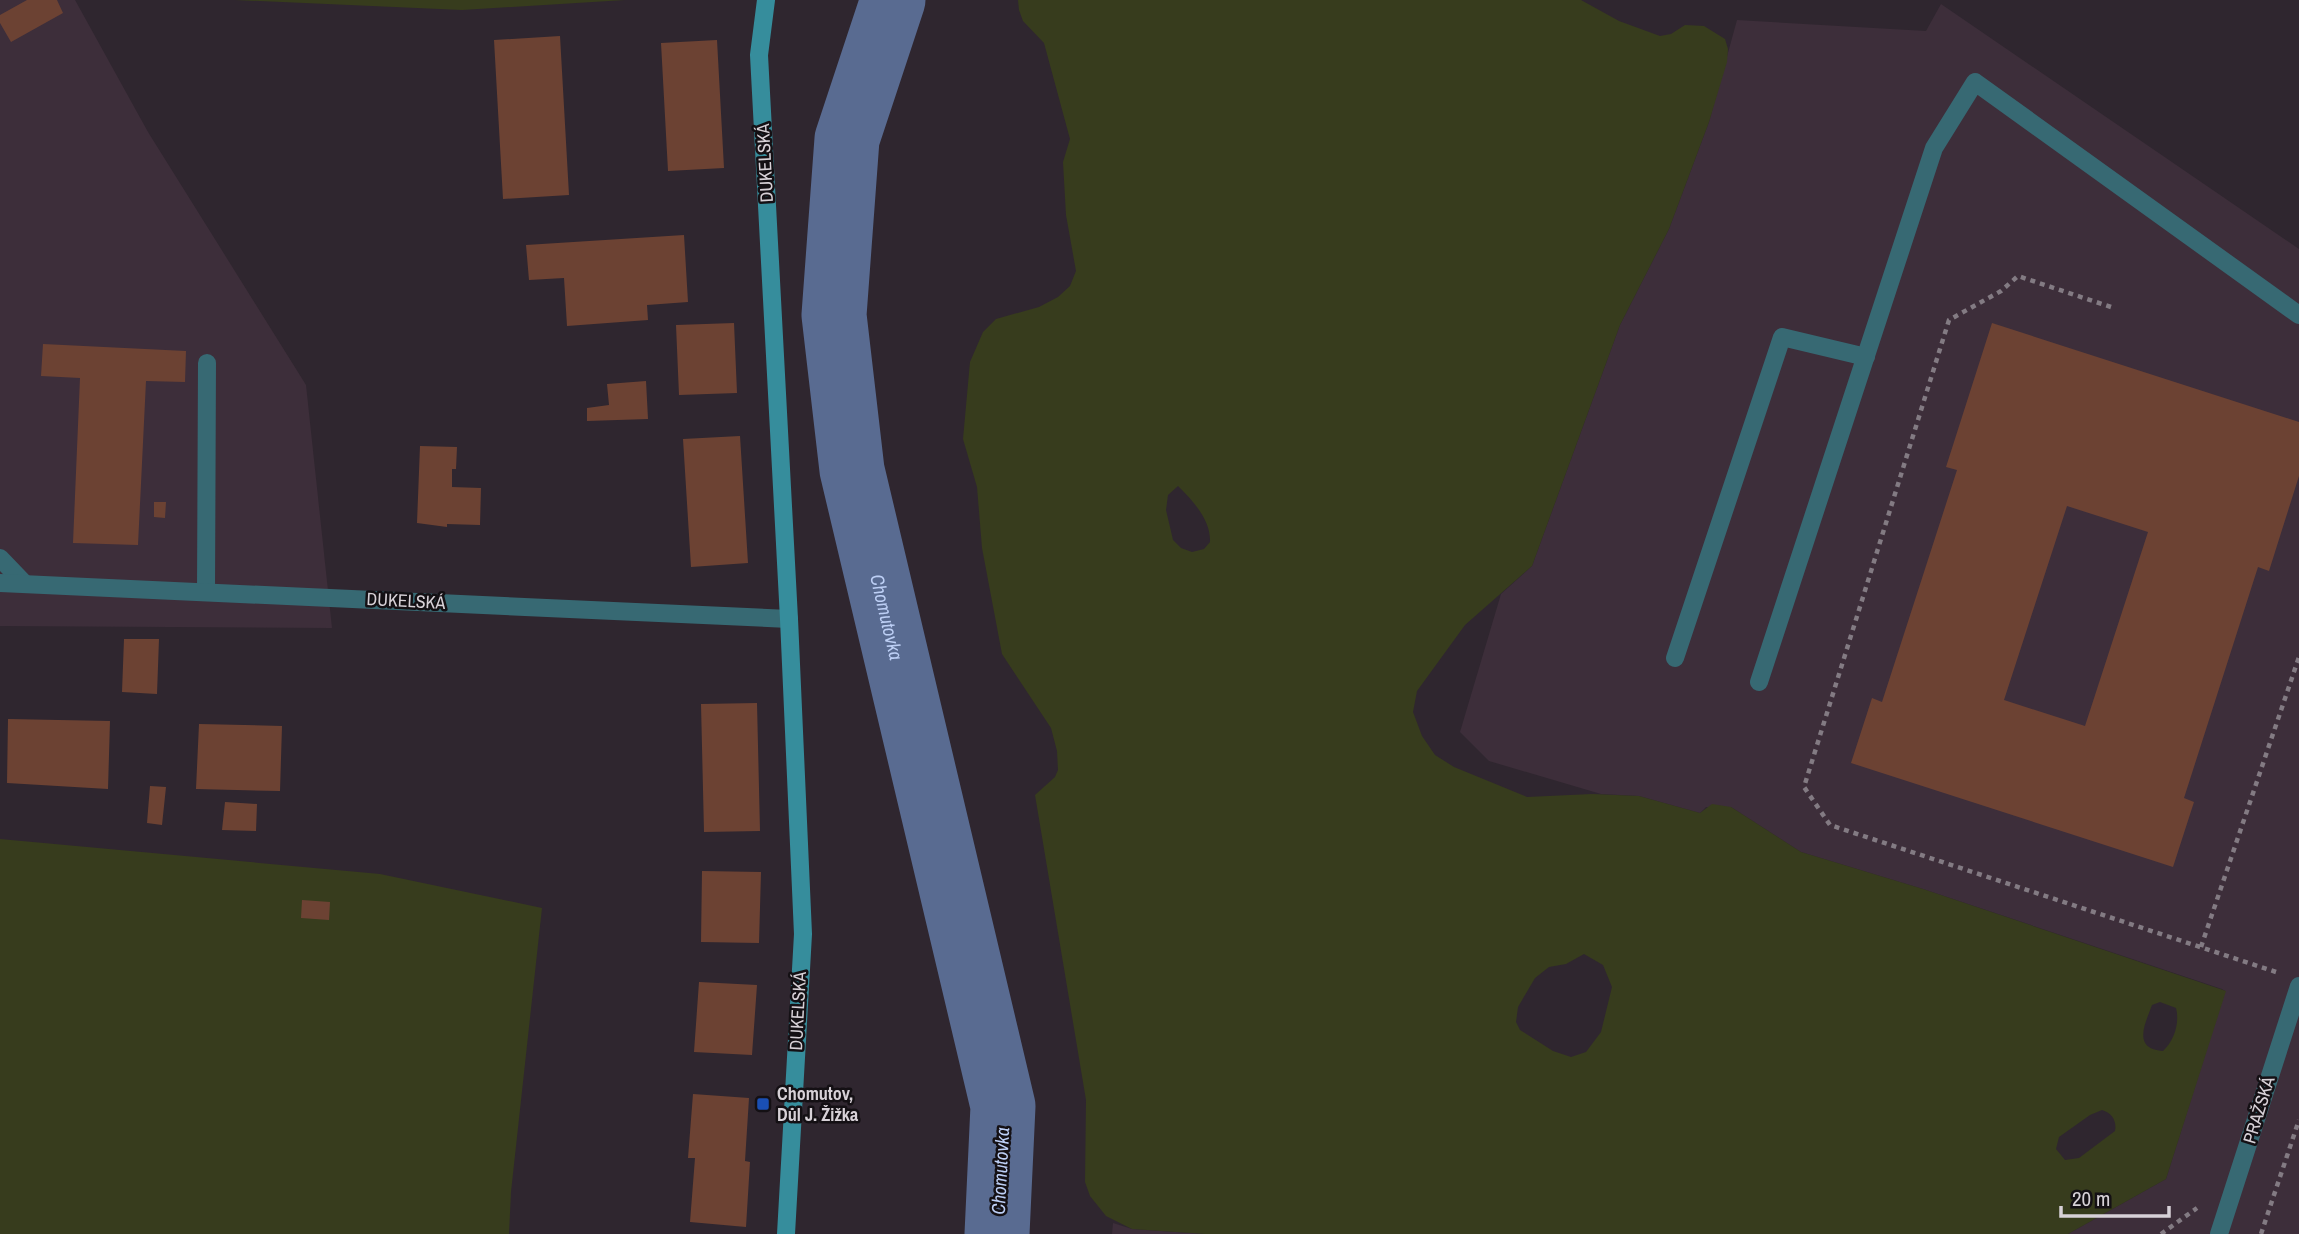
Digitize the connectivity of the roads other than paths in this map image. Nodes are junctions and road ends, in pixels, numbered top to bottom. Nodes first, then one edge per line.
1 (766, 0) edge
2 (2299, 315) edge
3 (1866, 357) junction
4 (206, 363) dead end
5 (0, 558) edge
6 (0, 583) edge
7 (24, 583) junction
8 (206, 592) junction
9 (789, 619) junction
10 (1675, 658) dead end
11 (1759, 682) dead end
12 (2293, 982) edge
13 (2293, 1023) edge
14 (786, 1234) edge
15 (2220, 1234) edge

1 - 9 street, DUKELSKÁ
2 - 3 street
3 - 10 street
3 - 11 street
4 - 8 street
5 - 7 street
6 - 7 street, DUKELSKÁ
7 - 8 street, DUKELSKÁ
8 - 9 street, DUKELSKÁ
9 - 14 street, DUKELSKÁ
12 - 13 street, PRAŽSKÁ
13 - 15 street, PRAŽSKÁ

